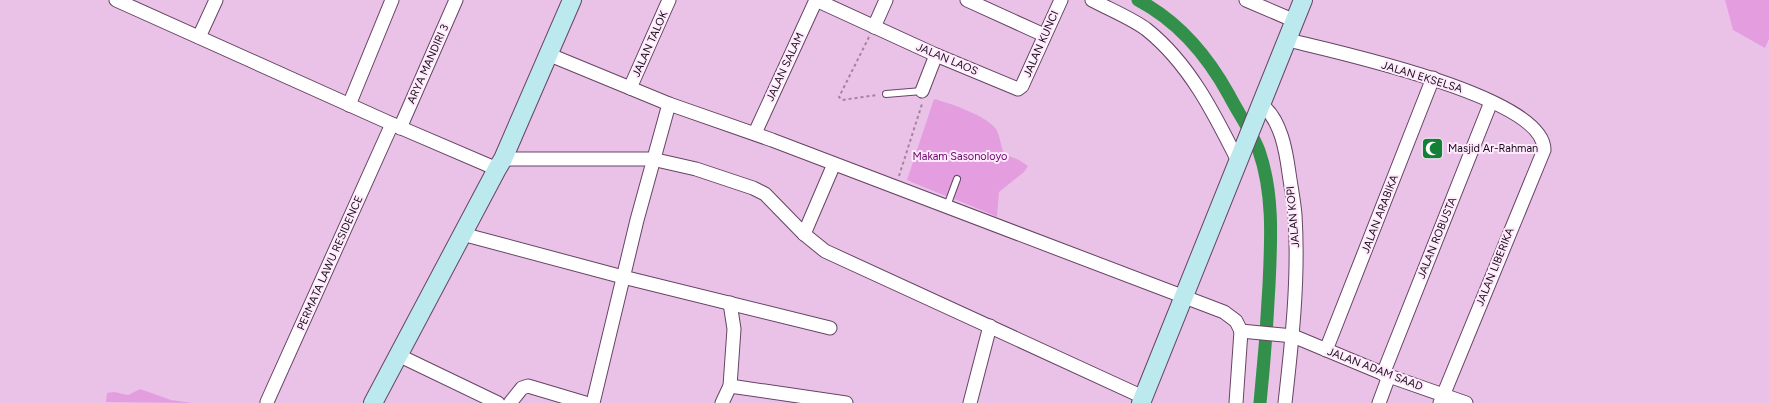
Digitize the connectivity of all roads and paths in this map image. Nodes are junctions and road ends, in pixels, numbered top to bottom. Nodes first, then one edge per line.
1 (116, 0) edge
2 (216, 0) edge
3 (392, 0) edge
4 (456, 0) edge
5 (572, 0) edge
6 (669, 0) edge
7 (816, 0) edge
8 (886, 0) edge
9 (967, 0) edge
10 (1060, 0) edge
11 (1092, 0) edge
12 (1246, 0) edge
13 (1303, 0) edge
14 (1295, 21) junction
15 (874, 27) junction
16 (1044, 35) junction
17 (199, 37) junction
18 (1288, 40) junction
19 (550, 55) junction
20 (936, 55) junction
21 (1433, 78) junction
22 (630, 88) junction
23 (1020, 88) joint
24 (922, 91) junction
25 (886, 94) joint
26 (1491, 102) junction
27 (669, 104) junction
28 (348, 105) junction
29 (1261, 106) junction
30 (396, 126) junction
31 (755, 133) junction
32 (1542, 140) joint
33 (1240, 156) junction
34 (652, 159) junction
35 (500, 164) junction
36 (834, 164) junction
37 (957, 179) dead end
38 (895, 187) junction
39 (947, 206) junction
40 (462, 234) junction
41 (804, 234) junction
42 (623, 278) junction
43 (1185, 297) junction
44 (730, 304) junction
45 (990, 326) junction
46 (830, 328) dead end
47 (1244, 332) junction
48 (1289, 335) junction
49 (1326, 350) junction
50 (398, 355) junction
51 (1386, 375) junction
52 (730, 386) junction
53 (1441, 399) edge
54 (1142, 400) edge
55 (267, 402) dead end
56 (840, 402) edge
57 (373, 403) edge
58 (498, 403) edge
59 (510, 403) edge
60 (585, 403) edge
61 (592, 403) edge
62 (722, 403) edge
63 (970, 403) edge
64 (1236, 403) edge
65 (1285, 403) edge
66 (1379, 403) edge
67 (1466, 403) edge

1 - 17 street
2 - 17 street
3 - 28 street
4 - 30 street, ARYA MANDIRI 3
5 - 19 street
6 - 22 street, JALAN TALOK
7 - 15 street, JALAN LAOS
7 - 31 street, JALAN SALAM
8 - 15 street
9 - 16 street
10 - 16 street, JALAN KUNCI
11 - 33 street
12 - 14 street
13 - 14 street
14 - 18 street
15 - 20 street, JALAN LAOS
15 - 25 path
16 - 23 street, JALAN KUNCI
17 - 28 street
18 - 21 street, JALAN EKSELSA
18 - 29 street
19 - 22 street
19 - 35 street
20 - 23 street, JALAN LAOS
20 - 24 street
21 - 26 street, JALAN EKSELSA
21 - 49 street, JALAN ARABIKA
22 - 27 street
24 - 25 lane
24 - 38 path
26 - 32 street, JALAN EKSELSA
26 - 51 street, JALAN ROBUSTA
27 - 31 street
27 - 34 street
28 - 30 street
29 - 33 street
29 - 48 street, JALAN KOPI
30 - 35 street
30 - 55 street, PERMATA LAWU RESIDENCE
31 - 36 street
32 - 53 street, JALAN LIBERIKA
33 - 43 street
34 - 35 street
34 - 41 street
34 - 42 street
35 - 40 street
36 - 38 street
36 - 41 street
37 - 39 lane
38 - 39 street
39 - 43 street
40 - 42 street
40 - 50 street
41 - 45 street
42 - 44 street
42 - 61 street
43 - 47 street
43 - 54 street
44 - 46 street
44 - 52 street
45 - 54 street
45 - 63 street
47 - 48 street, JALAN ADAM SAAD
47 - 64 street
48 - 49 street, JALAN ADAM SAAD
48 - 65 street, JALAN KOPI
49 - 51 street, JALAN ADAM SAAD
50 - 57 street
50 - 58 street
51 - 53 street, JALAN ADAM SAAD
51 - 66 street, JALAN ROBUSTA
52 - 56 street
52 - 62 street
53 - 67 street, JALAN ADAM SAAD
59 - 60 street

